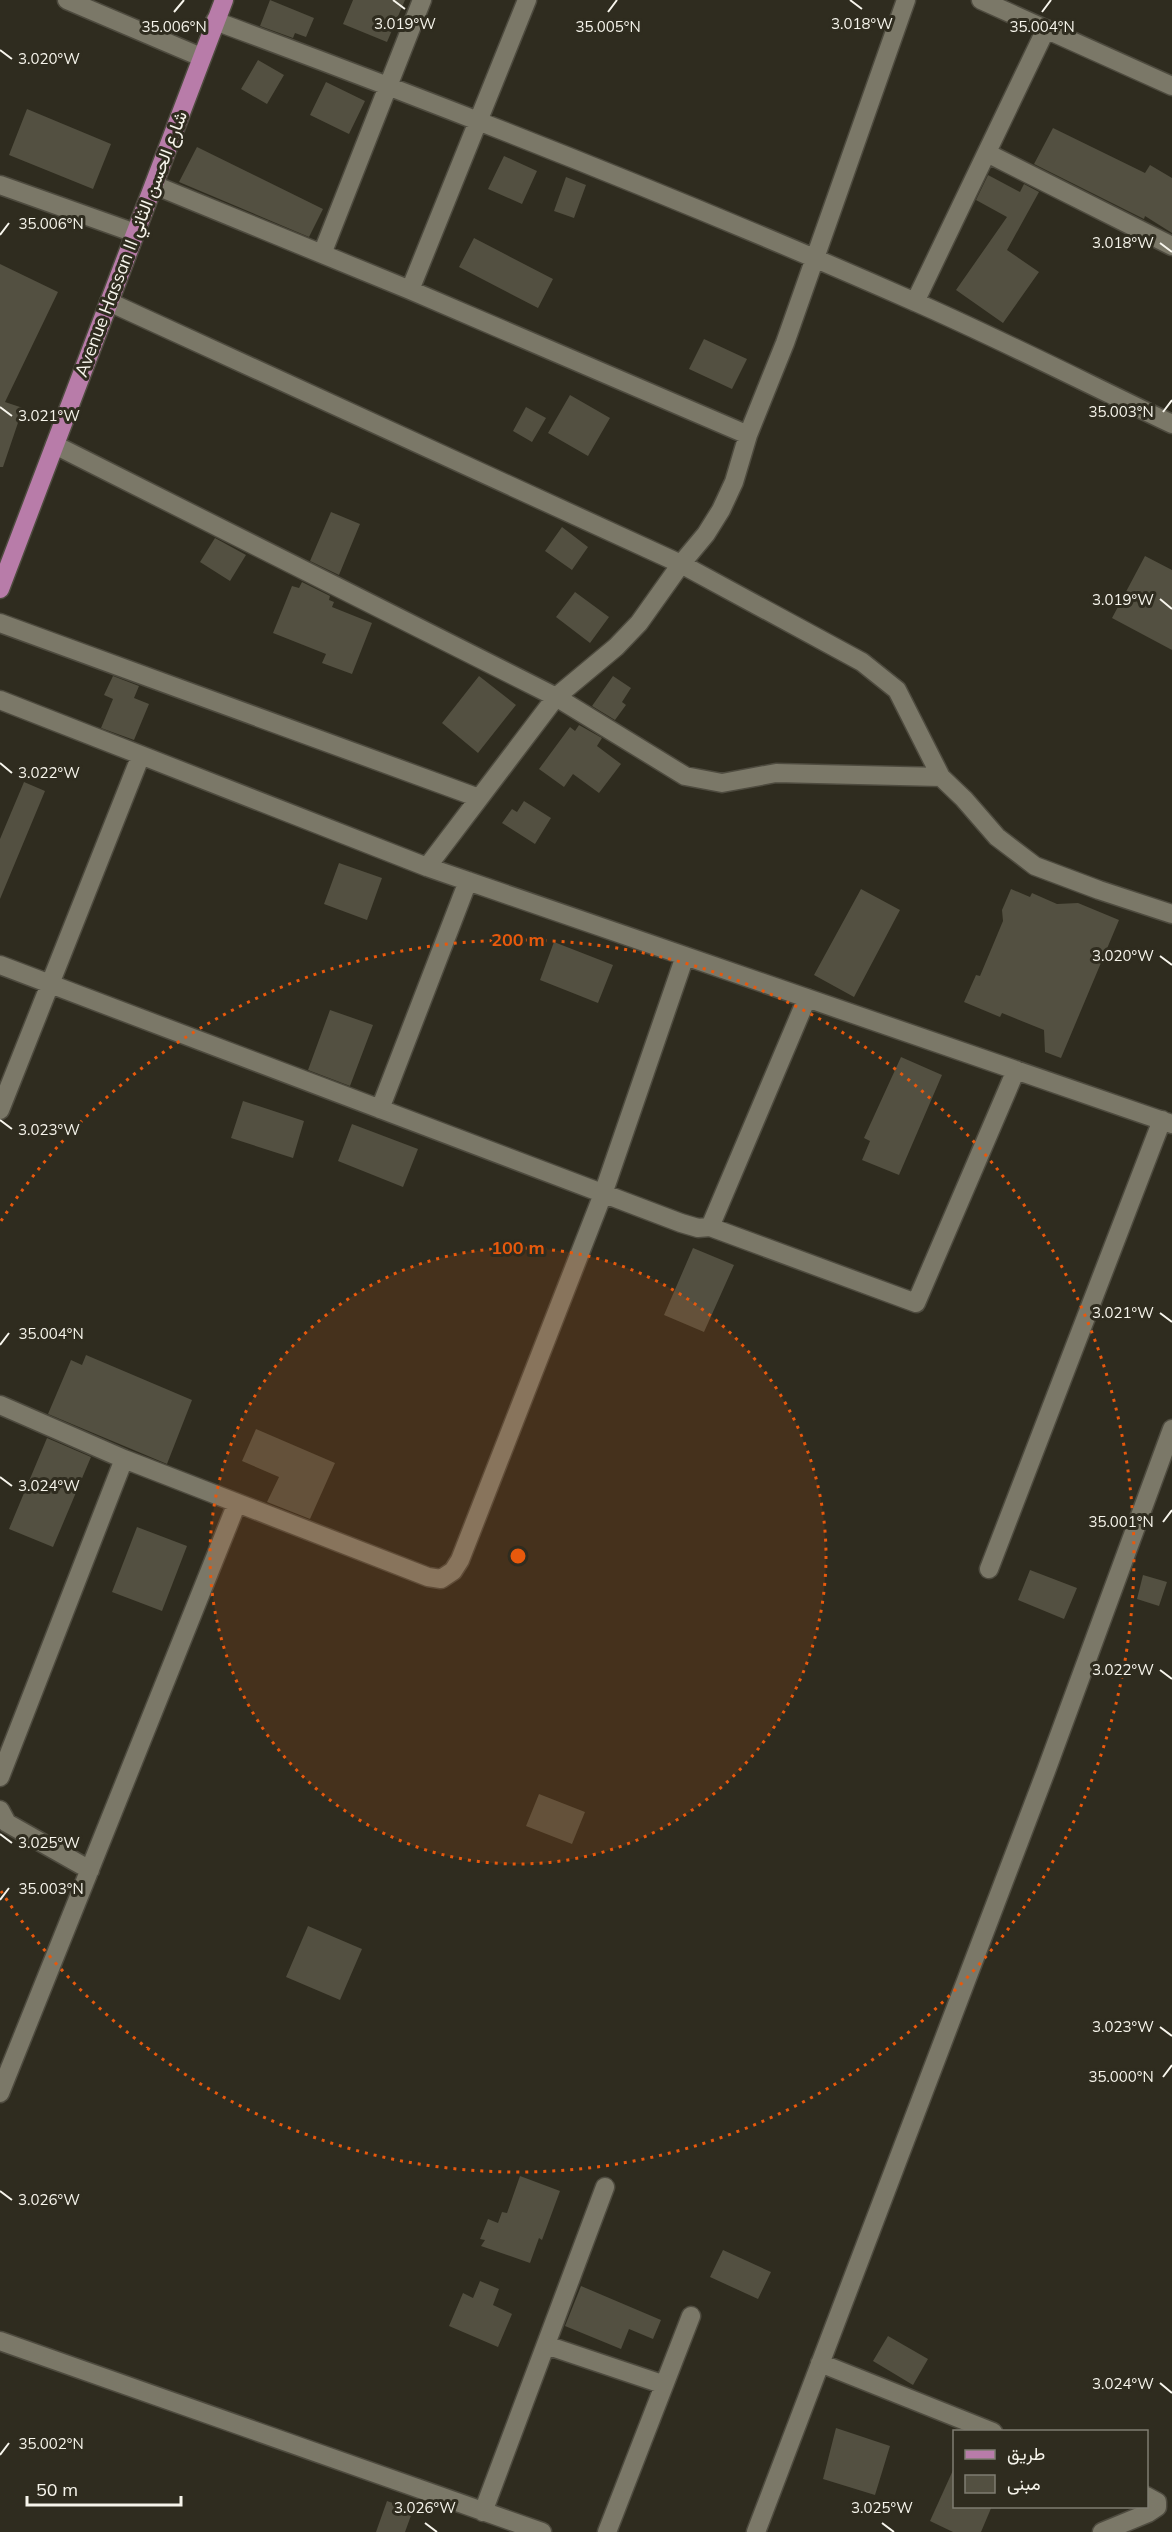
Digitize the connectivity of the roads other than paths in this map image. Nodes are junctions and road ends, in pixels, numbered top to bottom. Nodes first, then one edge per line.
1 (67, 0) edge
2 (224, 0) edge
3 (422, 0) edge
4 (527, 0) edge
5 (906, 0) edge
6 (981, 0) edge
7 (215, 21) junction
8 (1046, 29) junction
9 (201, 57) junction
10 (388, 85) junction
11 (1172, 86) edge
12 (478, 120) junction
13 (987, 153) junction
14 (154, 185) junction
15 (0, 186) edge
16 (135, 233) junction
17 (1172, 246) edge
18 (322, 254) junction
19 (814, 259) junction
20 (410, 290) junction
21 (110, 302) junction
22 (915, 302) junction
23 (1172, 424) edge
24 (748, 435) junction
25 (55, 445) junction
26 (7, 550) edge
27 (681, 564) junction
28 (0, 589) edge
29 (0, 623) edge
30 (556, 697) junction
31 (0, 700) edge
32 (141, 755) junction
33 (941, 777) junction
34 (478, 798) junction
35 (427, 867) junction
36 (468, 881) junction
37 (1172, 914) edge
38 (685, 956) junction
39 (0, 965) edge
40 (49, 983) junction
41 (807, 998) junction
42 (1016, 1070) junction
43 (380, 1109) junction
44 (0, 1110) edge
45 (1167, 1122) edge
46 (603, 1194) junction
47 (710, 1227) junction
48 (0, 1405) edge
49 (1172, 1430) edge
50 (124, 1458) junction
51 (237, 1503) junction
52 (989, 1569) dead end
53 (0, 1777) edge
54 (0, 1810) edge
55 (90, 1870) junction
56 (0, 2093) edge
57 (605, 2187) dead end
58 (691, 2316) dead end
59 (0, 2341) edge
60 (546, 2345) junction
61 (820, 2363) junction
62 (662, 2384) junction
63 (988, 2430) edge
64 (1148, 2497) edge
65 (483, 2512) junction
66 (542, 2532) edge
67 (607, 2532) edge
68 (756, 2532) edge
69 (1101, 2532) edge

1 - 9 street
2 - 7 main road, Avenue Hassan II شارع الحسن الثاني
3 - 10 street
4 - 12 street
5 - 19 street
6 - 8 street
7 - 9 main road, Avenue Hassan II شارع الحسن الثاني
7 - 10 street
8 - 11 street
8 - 13 street
9 - 14 main road, Avenue Hassan II شارع الحسن الثاني
10 - 12 street
10 - 18 street
12 - 19 street
12 - 20 street
13 - 17 street
13 - 22 street
14 - 16 main road, Avenue Hassan II شارع الحسن الثاني
14 - 18 street
15 - 16 street
16 - 21 main road, Avenue Hassan II شارع الحسن الثاني
18 - 20 street
19 - 22 street
19 - 24 street
20 - 24 street
21 - 25 main road, Avenue Hassan II شارع الحسن الثاني
21 - 27 street
22 - 23 street
24 - 27 street
25 - 26 main road, Avenue Hassan II شارع الحسن الثاني
25 - 30 street
26 - 28 main road, Avenue Hassan II شارع الحسن الثاني
27 - 30 street
27 - 33 street
29 - 34 street
30 - 33 street
30 - 34 street
31 - 32 street
32 - 35 street
32 - 40 street
33 - 37 street
34 - 35 street
35 - 36 street
36 - 38 street
36 - 43 street
38 - 41 street
38 - 46 street
39 - 40 street
40 - 43 street
40 - 44 street
41 - 42 street
41 - 47 street
42 - 45 street
42 - 47 street
43 - 46 street
45 - 52 street
46 - 47 street
46 - 51 street
48 - 50 street
49 - 61 street
50 - 51 street
50 - 53 street
51 - 55 street
54 - 55 street
55 - 56 street
57 - 60 street
58 - 62 street
59 - 65 street
60 - 62 street
60 - 65 street
61 - 63 street
61 - 68 street
62 - 67 street
64 - 69 street
65 - 66 street

